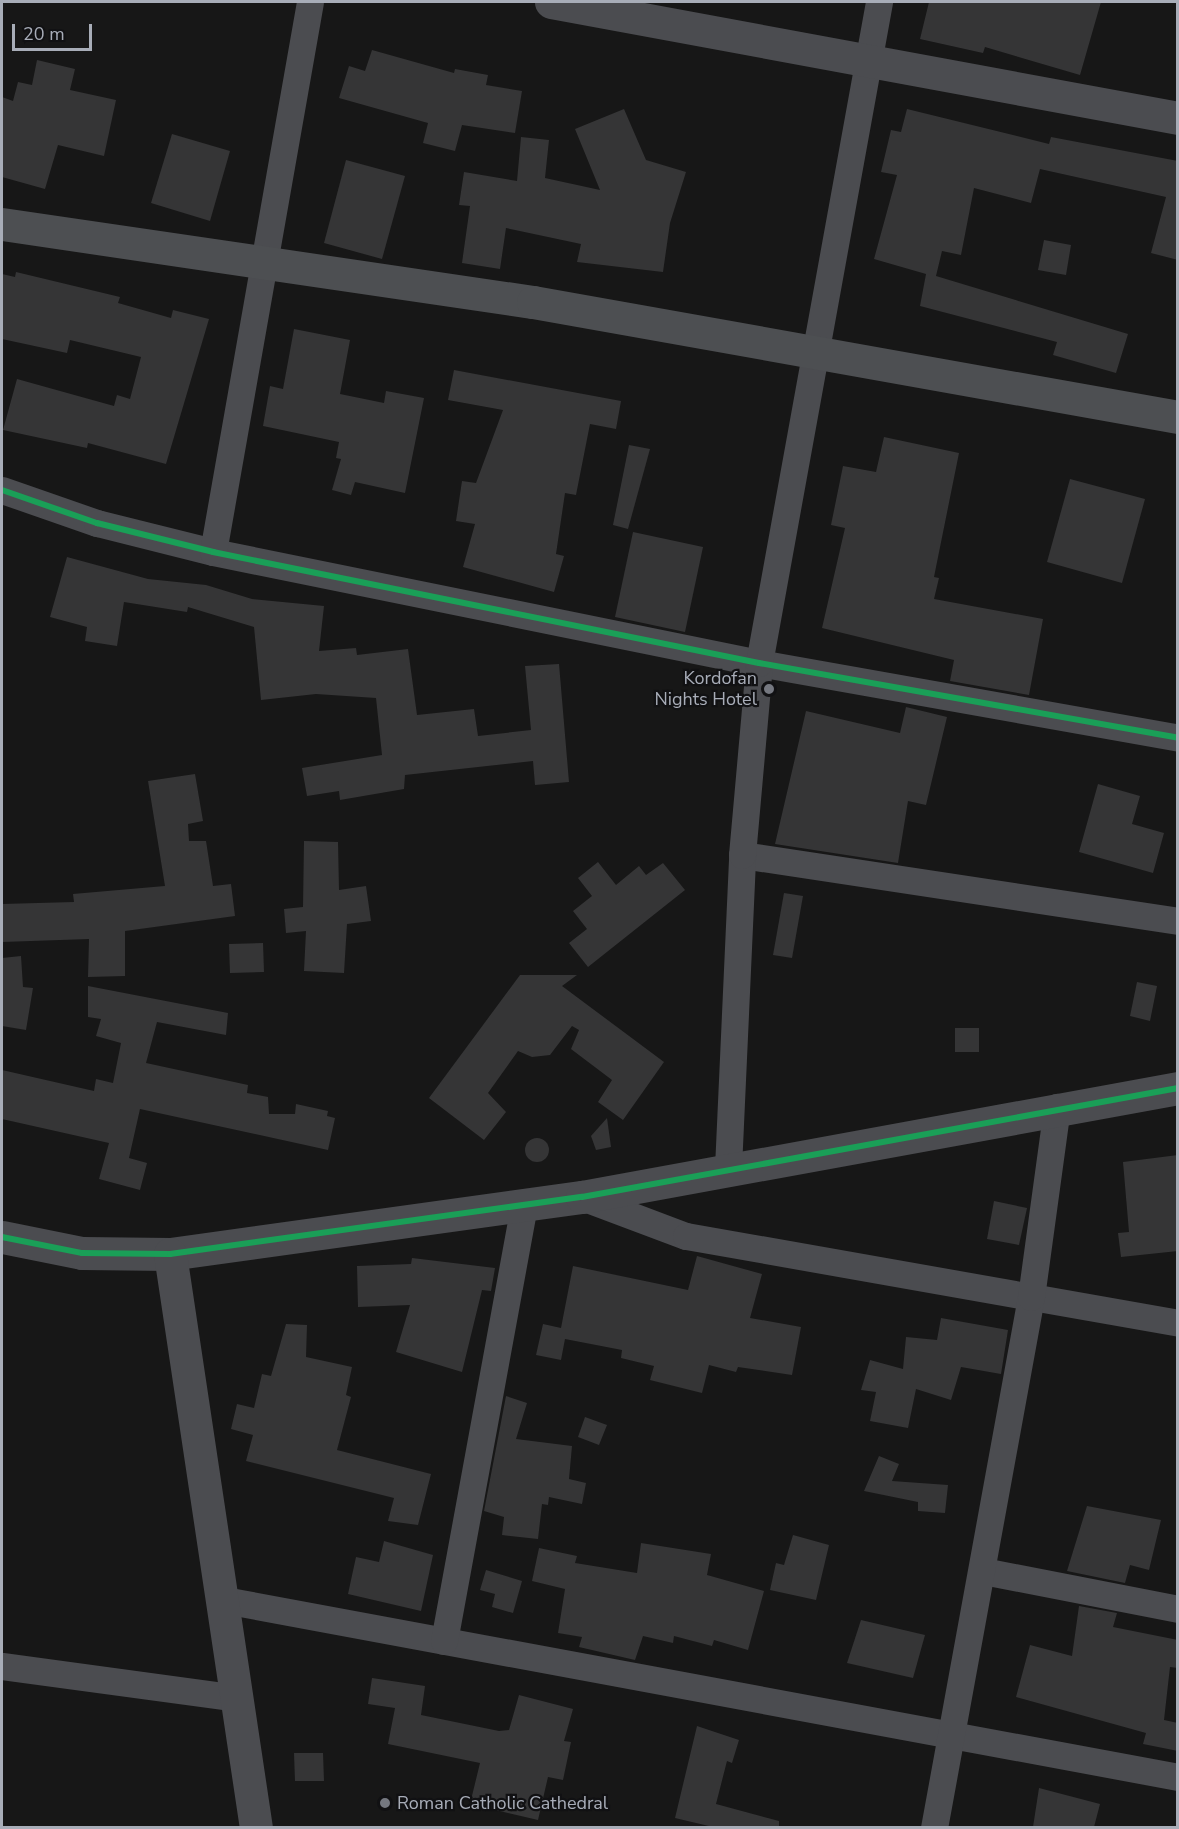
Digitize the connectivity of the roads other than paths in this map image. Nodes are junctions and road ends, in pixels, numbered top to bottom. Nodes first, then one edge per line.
1 (310, 2) edge
2 (551, 2) edge
3 (879, 2) edge
4 (600, 5) edge
5 (869, 59) junction
6 (1178, 118) edge
7 (2, 224) edge
8 (265, 260) junction
9 (814, 352) junction
10 (1178, 417) edge
11 (2, 490) edge
12 (213, 552) junction
13 (759, 663) junction
14 (1178, 738) edge
15 (742, 855) junction
16 (1178, 921) edge
17 (1178, 1088) edge
18 (1057, 1107) junction
19 (728, 1168) junction
20 (582, 1197) junction
21 (524, 1205) junction
22 (2, 1237) edge
23 (170, 1254) junction
24 (1031, 1297) junction
25 (1178, 1323) edge
26 (983, 1571) junction
27 (224, 1600) junction
28 (1178, 1609) edge
29 (444, 1641) junction
30 (2, 1666) edge
31 (239, 1698) junction
32 (951, 1738) junction
33 (1178, 1778) edge
34 (256, 1827) edge
35 (934, 1827) edge

1 - 8 street
2 - 4 street
3 - 5 street
4 - 5 street
5 - 6 street
5 - 9 street
7 - 8 main road
8 - 9 main road
8 - 12 street
9 - 10 main road
9 - 13 street
11 - 12 street
12 - 13 street
13 - 14 street
13 - 15 street
15 - 16 street
15 - 19 street
17 - 18 street
18 - 19 street
18 - 24 street
19 - 20 street
20 - 21 street
20 - 24 street
21 - 23 street
21 - 29 street
22 - 23 street
23 - 27 street
24 - 25 street
24 - 26 street
26 - 28 street
26 - 32 street
27 - 29 street
27 - 31 street
29 - 32 street
30 - 31 street
31 - 34 street
32 - 33 street
32 - 35 street

